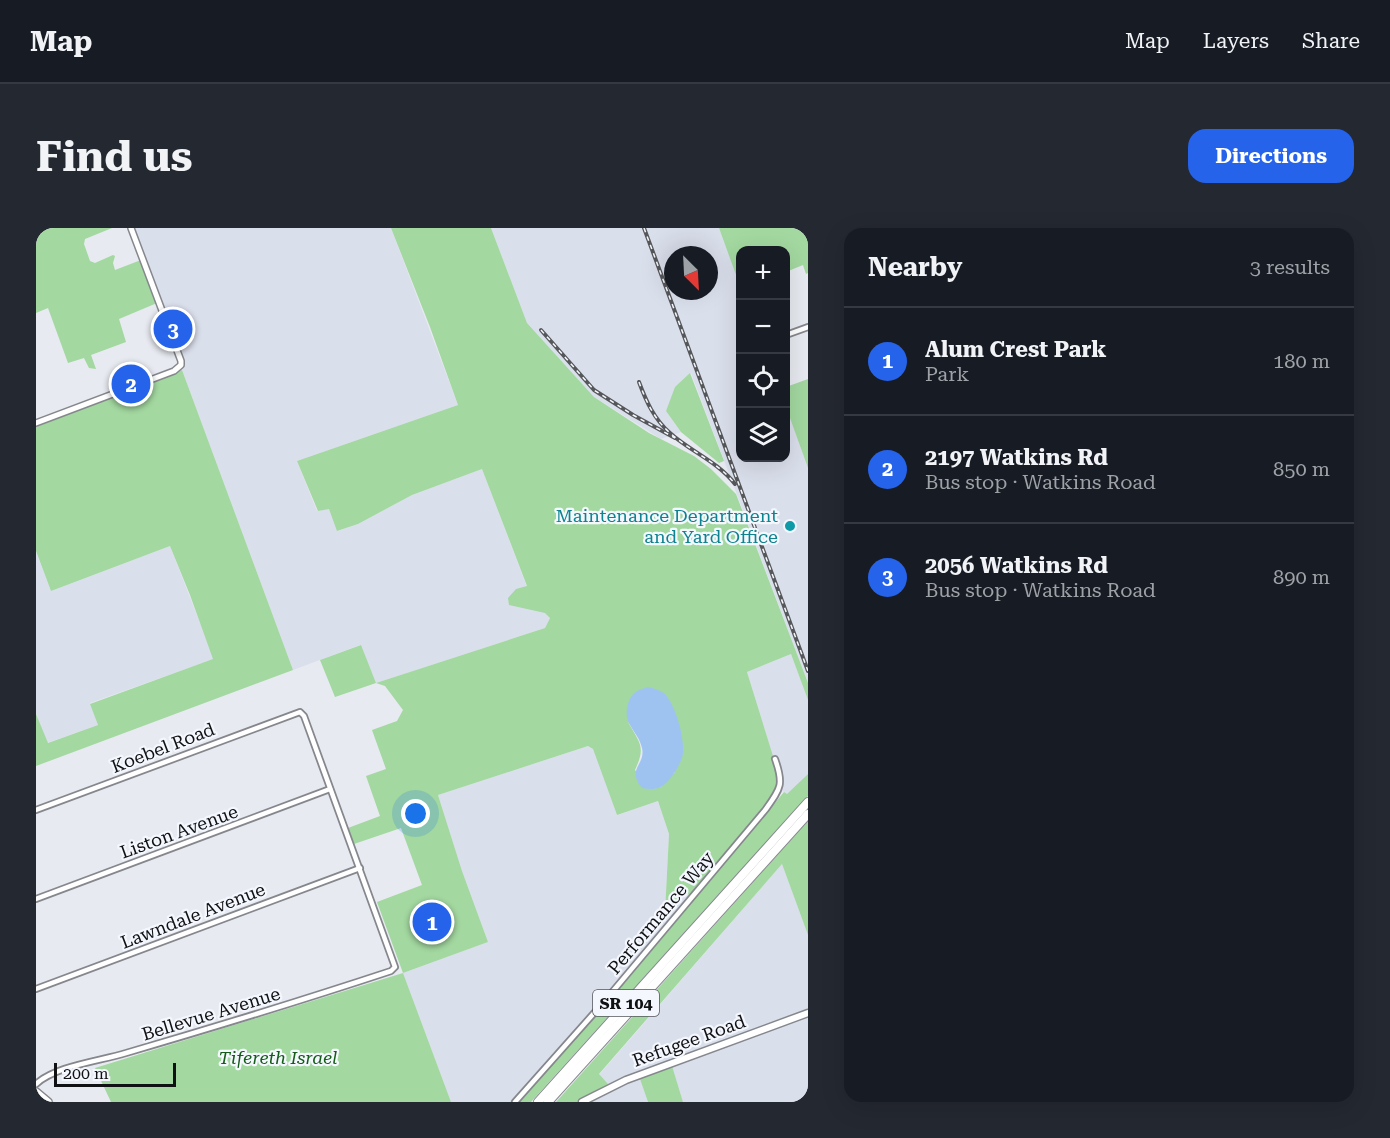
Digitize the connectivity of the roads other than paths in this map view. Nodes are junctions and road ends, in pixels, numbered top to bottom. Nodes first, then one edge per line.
1 (131, 228) edge
2 (808, 327) edge
3 (790, 334) edge
4 (36, 423) edge
5 (775, 759) dead end
6 (330, 789) junction
7 (808, 802) edge
8 (36, 810) edge
9 (808, 814) edge
10 (360, 868) junction
11 (36, 899) edge
12 (36, 989) edge
13 (808, 1013) edge
14 (36, 1083) edge
15 (36, 1092) edge
16 (48, 1102) edge
17 (515, 1102) edge
18 (538, 1102) edge
19 (548, 1102) edge
20 (582, 1102) edge

1 - 4 street
2 - 3 street
5 - 17 street, Performance Way
6 - 8 street, Koebel Road
6 - 10 street
6 - 11 street, Liston Avenue
7 - 18 highway, SR 104
9 - 19 highway, SR 104
10 - 12 street, Lawndale Avenue
10 - 14 street, Bellevue Avenue
13 - 20 main road, Refugee Road
15 - 16 main road

